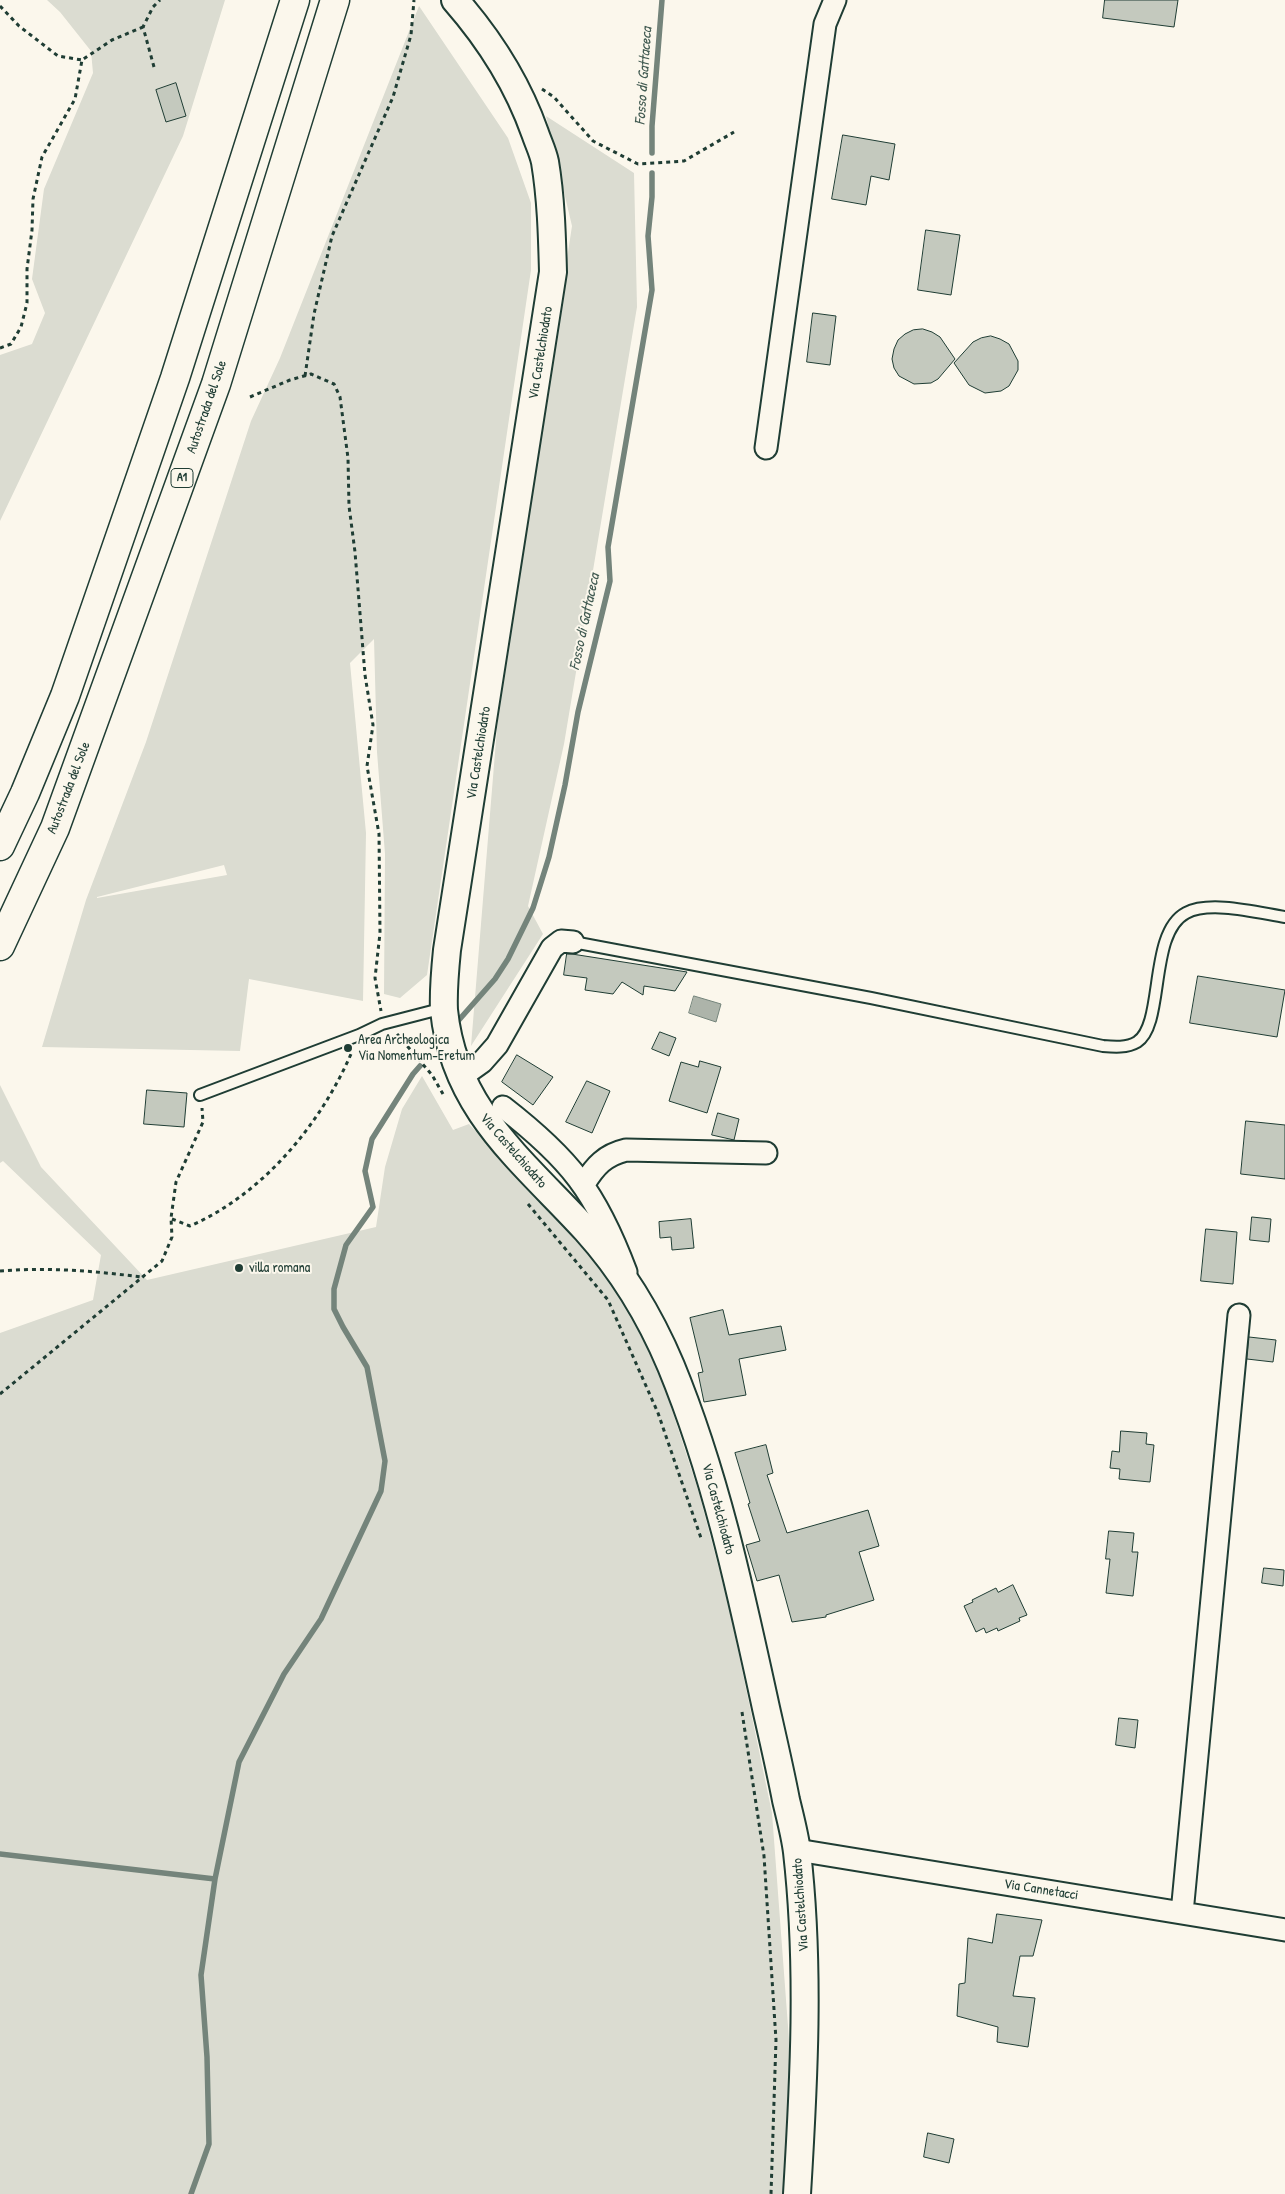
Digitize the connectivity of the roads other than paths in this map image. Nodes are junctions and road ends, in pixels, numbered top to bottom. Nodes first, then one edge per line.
1 (295, 0) edge
2 (335, 0) edge
3 (455, 0) edge
4 (835, 0) edge
5 (766, 448) dead end
6 (0, 846) edge
7 (1285, 917) edge
8 (573, 942) joint
9 (0, 946) edge
10 (444, 1008) junction
11 (461, 1078) junction
12 (200, 1095) road end
13 (503, 1107) dead end
14 (766, 1153) dead end
15 (584, 1184) junction
16 (634, 1293) junction
17 (1239, 1315) dead end
18 (797, 1850) junction
19 (1182, 1913) junction
20 (1285, 1930) edge
21 (798, 2194) edge

1 - 6 highway
2 - 9 highway, Autostrada del Sole / A1
3 - 10 street, Via Castelchiodato
4 - 5 street
7 - 8 lane
8 - 11 street
10 - 11 street, Via Castelchiodato
10 - 12 lane
11 - 16 street, Via Castelchiodato
13 - 15 street
14 - 15 street
15 - 16 street
16 - 18 street, Via Castelchiodato
17 - 19 street
18 - 19 street, Via Cannetacci
18 - 21 street, Via Castelchiodato
19 - 20 street, Via Cannetacci

